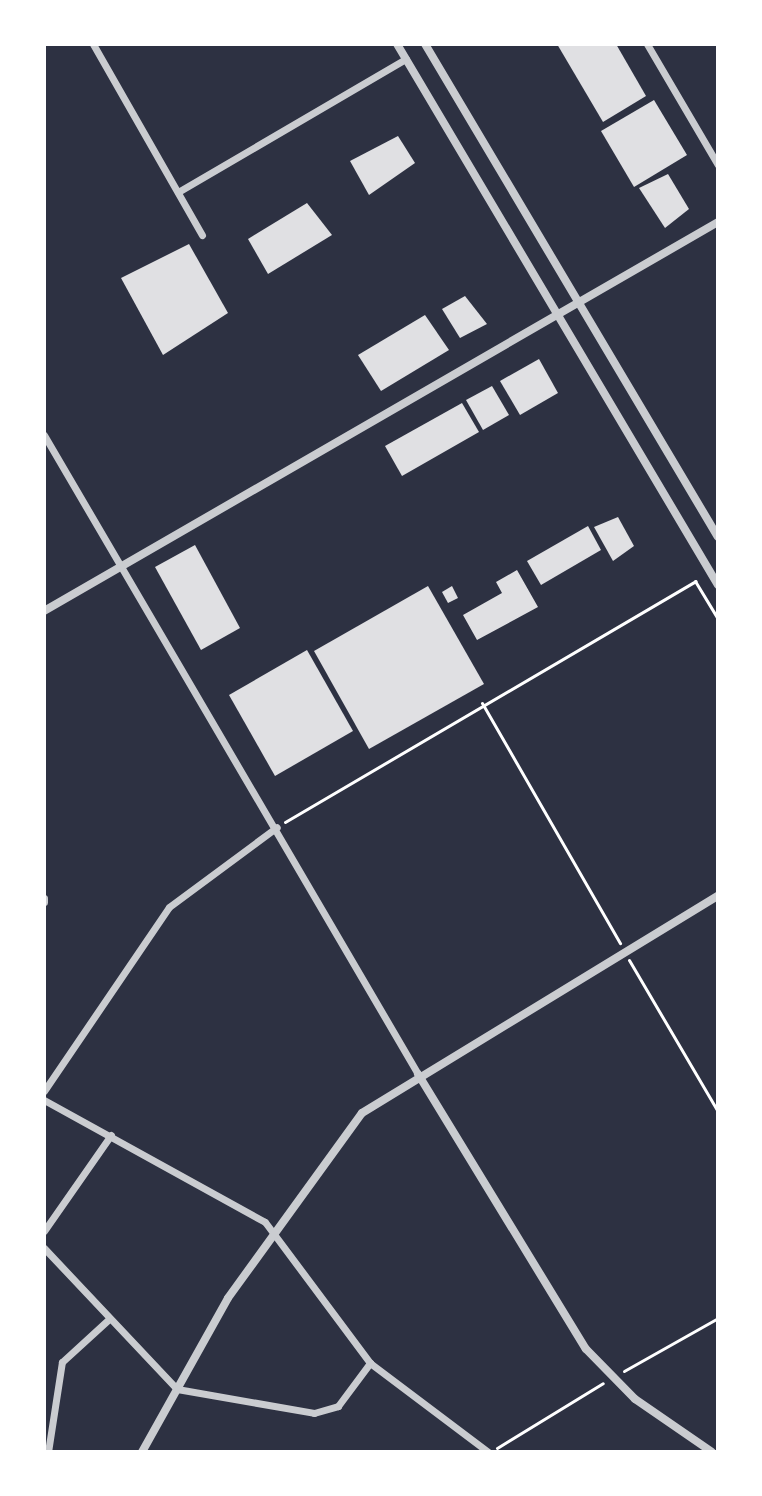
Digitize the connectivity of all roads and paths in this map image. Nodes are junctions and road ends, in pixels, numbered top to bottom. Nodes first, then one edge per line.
1 (93, 44) edge
2 (397, 44) edge
3 (425, 44) edge
4 (647, 44) edge
5 (406, 59) junction
6 (718, 165) edge
7 (178, 192) junction
8 (718, 222) edge
9 (202, 235) dead end
10 (580, 304) junction
11 (560, 315) junction
12 (44, 435) edge
13 (718, 537) edge
14 (120, 566) junction
15 (718, 585) edge
16 (44, 611) edge
17 (718, 619) edge
18 (482, 703) junction
19 (277, 827) junction
20 (718, 896) edge
21 (624, 952) junction
22 (418, 1074) junction
23 (44, 1091) edge
24 (44, 1100) edge
25 (718, 1112) edge
26 (111, 1135) junction
27 (44, 1231) edge
28 (273, 1233) junction
29 (44, 1248) edge
30 (108, 1320) junction
31 (370, 1363) junction
32 (177, 1389) junction
33 (48, 1452) edge
34 (142, 1452) edge
35 (488, 1452) edge
36 (712, 1452) edge

1 - 7 street
2 - 5 street
3 - 10 street
4 - 6 street
5 - 7 street
5 - 11 street
7 - 9 street
8 - 10 street
10 - 11 street
10 - 13 street
11 - 14 street
11 - 15 street
12 - 14 street
14 - 16 street
14 - 19 street
17 - 18 path
18 - 19 path
18 - 21 path
19 - 22 street
19 - 23 street
20 - 21 street
21 - 22 street
21 - 25 path
22 - 28 street
22 - 36 street
24 - 26 street
26 - 27 street
26 - 28 street
28 - 31 street
28 - 32 street
29 - 30 street
30 - 32 street
30 - 33 street
31 - 32 street
31 - 35 street
32 - 34 street

